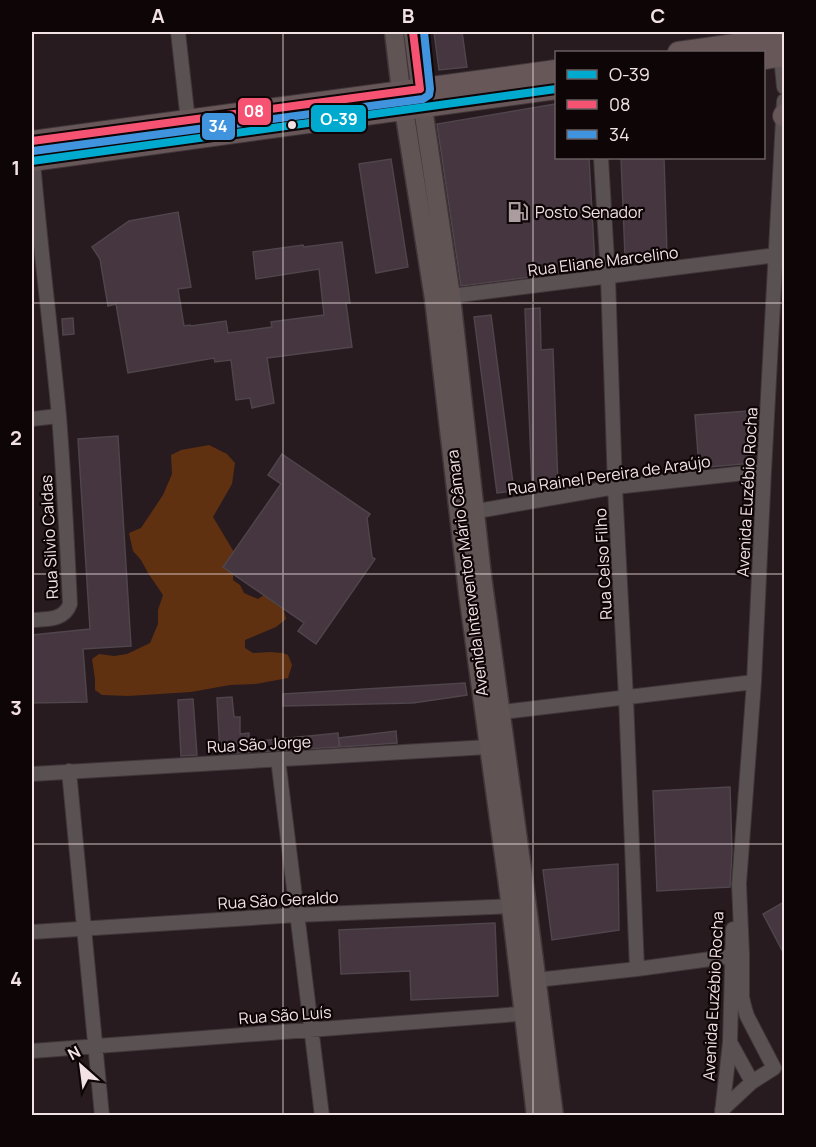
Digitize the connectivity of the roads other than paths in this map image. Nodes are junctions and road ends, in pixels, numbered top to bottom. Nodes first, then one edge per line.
1 (177, 32) edge
2 (394, 32) edge
3 (413, 32) edge
4 (784, 37) edge
5 (685, 51) edge
6 (776, 57) edge
7 (555, 70) edge
8 (784, 87) edge
9 (555, 89) edge
10 (412, 99) junction
11 (784, 110) edge
12 (188, 121) junction
13 (32, 141) edge
14 (601, 159) edge
15 (32, 161) edge
16 (777, 255) junction
17 (608, 277) junction
18 (443, 297) junction
19 (58, 416) junction
20 (32, 419) edge
21 (764, 471) junction
22 (615, 488) junction
23 (467, 513) junction
24 (32, 620) edge
25 (754, 682) junction
26 (626, 698) junction
27 (493, 713) junction
28 (488, 747) junction
29 (278, 759) junction
30 (69, 771) junction
31 (32, 774) edge
32 (519, 906) junction
33 (297, 915) junction
34 (84, 928) junction
35 (32, 932) edge
36 (737, 955) junction
37 (637, 969) junction
38 (528, 981) junction
39 (532, 1013) junction
40 (311, 1030) junction
41 (730, 1042) junction
42 (96, 1046) junction
43 (32, 1051) edge
44 (752, 1082) junction
45 (722, 1113) edge
46 (102, 1116) edge
47 (322, 1116) edge
48 (536, 1116) edge
49 (554, 1116) edge

1 - 12 street
2 - 10 main road, Avenida Interventor Mário Câmara
3 - 10 main road, Avenida Interventor Mário Câmara
4 - 5 main road
6 - 8 street
7 - 10 main road
9 - 10 main road
10 - 12 main road
10 - 15 main road
10 - 18 main road, Avenida Interventor Mário Câmara
11 - 16 street, Avenida Euzébio Rocha
12 - 13 main road
14 - 17 street, Rua Celso Filho
15 - 19 street, Rua Silvio Caldas
16 - 17 street, Rua Eliane Marcelino
16 - 21 street, Avenida Euzébio Rocha
17 - 18 street, Rua Eliane Marcelino
17 - 22 street, Rua Celso Filho
18 - 23 main road, Avenida Interventor Mário Câmara
19 - 20 street
19 - 24 street, Rua Silvio Caldas
21 - 22 street, Rua Rainel Pereira de Araújo
21 - 25 street, Avenida Euzébio Rocha
22 - 23 street, Rua Rainel Pereira de Araújo
22 - 26 street, Rua Celso Filho
23 - 27 main road, Avenida Interventor Mário Câmara
25 - 26 street
25 - 36 street, Avenida Euzébio Rocha
26 - 27 street
26 - 37 street, Rua Celso Filho
27 - 28 main road, Avenida Interventor Mário Câmara
27 - 32 main road, Avenida Interventor Mário Câmara
28 - 29 street, Rua São Jorge
28 - 32 main road, Avenida Interventor Mário Câmara
29 - 30 street, Rua São Jorge
29 - 33 street
30 - 31 street, Rua São Jorge
30 - 34 street
32 - 33 street, Rua São Geraldo
32 - 38 main road, Avenida Interventor Mário Câmara
33 - 34 street, Rua São Geraldo
33 - 40 street
34 - 35 street, Rua São Geraldo
34 - 42 street
36 - 37 street
36 - 41 street, Avenida Euzébio Rocha
36 - 44 street, Avenida Euzébio Rocha
37 - 38 street
38 - 39 main road, Avenida Interventor Mário Câmara
39 - 40 street, Rua São Luís
39 - 48 main road, Avenida Interventor Mário Câmara
39 - 49 main road, Avenida Interventor Mário Câmara
40 - 42 street, Rua São Luís
40 - 47 street
41 - 44 street
41 - 45 street, Avenida Euzébio Rocha
42 - 43 street, Rua São Luís
42 - 46 street
44 - 45 street, Avenida Euzébio Rocha

